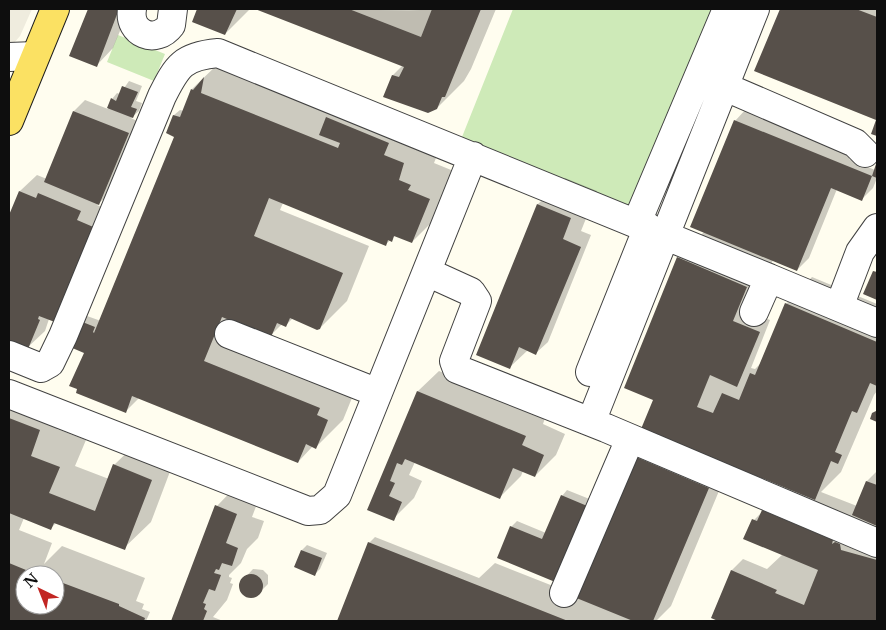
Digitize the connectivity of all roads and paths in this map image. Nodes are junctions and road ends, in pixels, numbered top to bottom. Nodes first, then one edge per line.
1 (55, 9) edge
2 (132, 9) edge
3 (173, 9) edge
4 (727, 9) edge
5 (755, 9) edge
6 (162, 34) junction
7 (22, 57) edge
8 (186, 60) junction
9 (722, 86) junction
10 (9, 121) edge
11 (865, 154) dead end
12 (474, 156) junction
13 (650, 228) junction
14 (877, 228) edge
15 (427, 272) junction
16 (780, 282) junction
17 (839, 307) junction
18 (754, 312) dead end
19 (877, 323) edge
20 (229, 334) dead end
21 (9, 355) edge
22 (41, 368) junction
23 (378, 393) junction
24 (9, 394) edge
25 (585, 410) junction
26 (51, 411) junction
27 (630, 439) junction
28 (877, 543) edge
29 (564, 592) dead end

1 - 7 main road
2 - 6 street
3 - 6 street
4 - 13 street
5 - 9 street
6 - 8 street
7 - 10 main road
8 - 12 street
8 - 22 street
9 - 11 street
9 - 13 street
12 - 13 street
12 - 15 street
13 - 16 street
13 - 25 street
14 - 17 street
15 - 23 street
15 - 25 street
16 - 17 street
16 - 18 street
17 - 19 street
20 - 23 street
21 - 22 street
22 - 26 street
23 - 26 street
24 - 26 street
25 - 27 street
27 - 28 street
27 - 29 street

